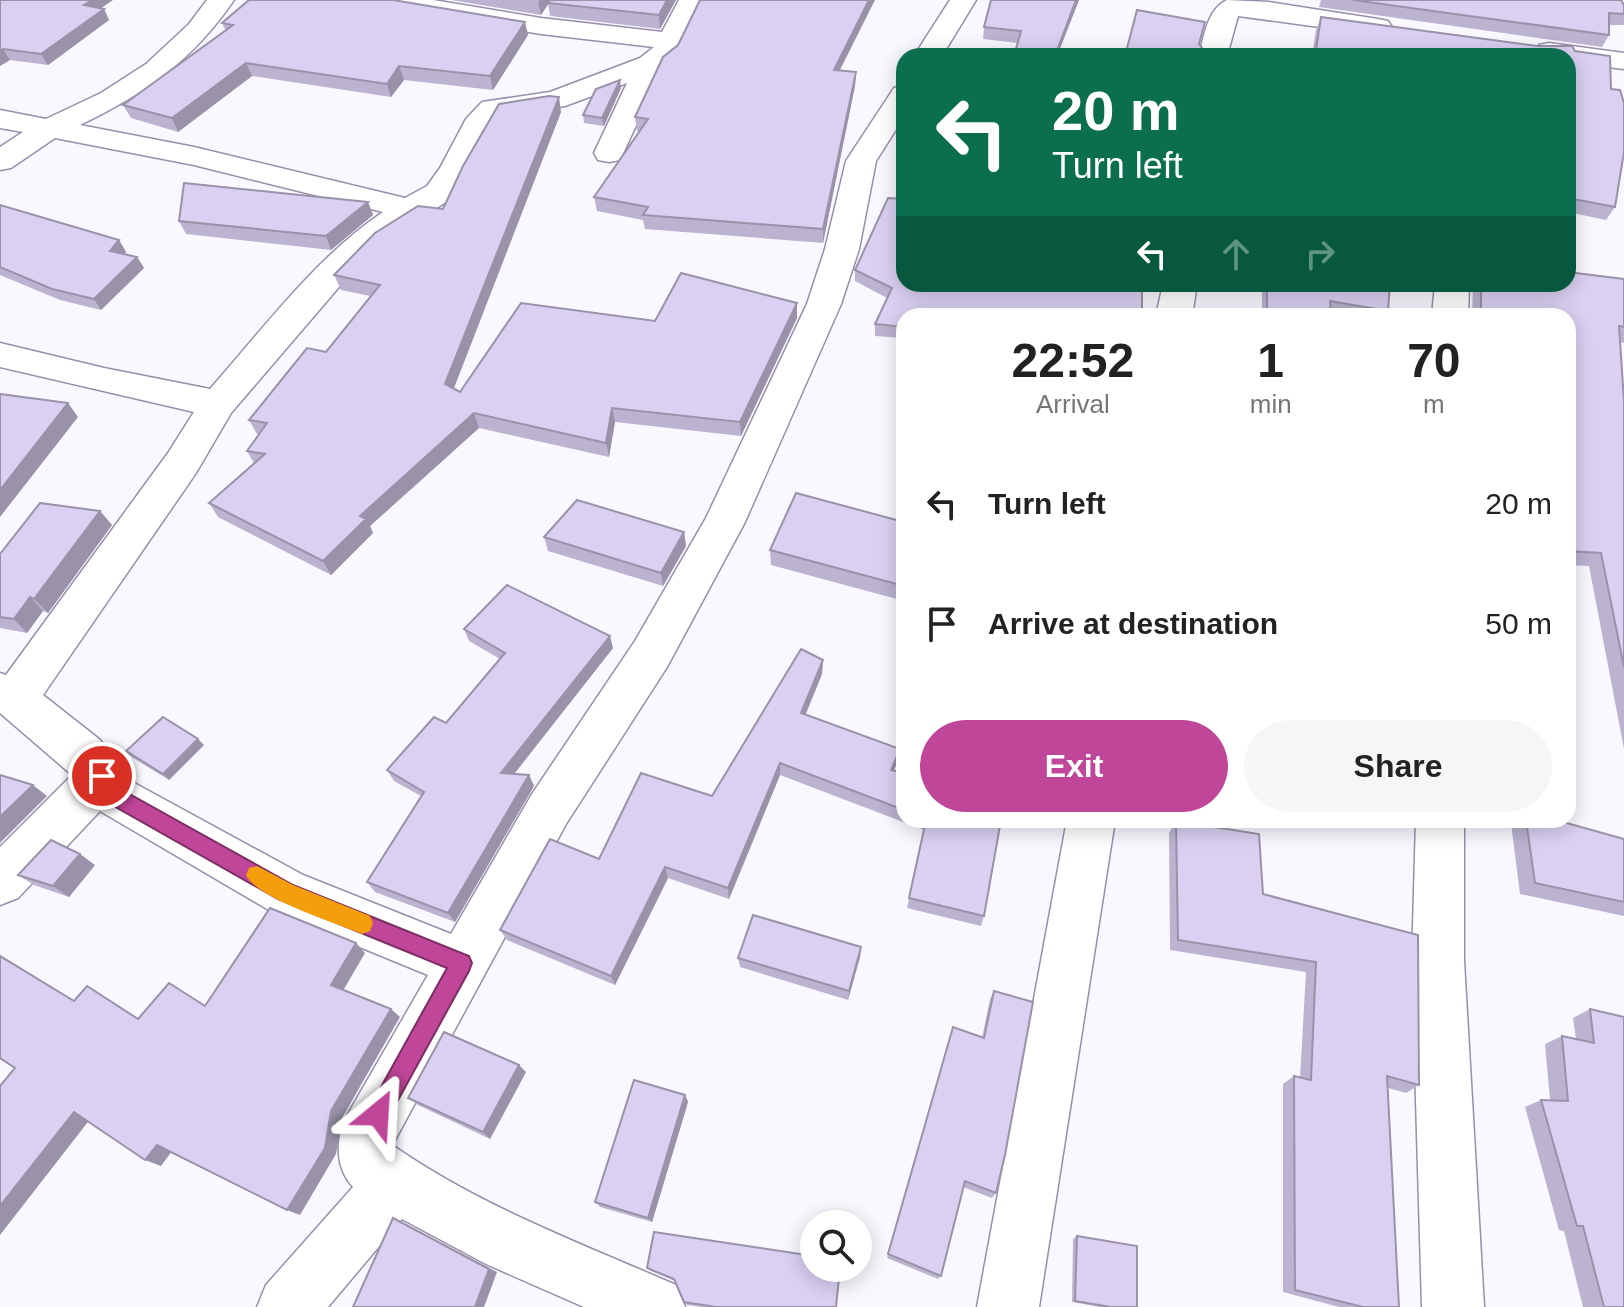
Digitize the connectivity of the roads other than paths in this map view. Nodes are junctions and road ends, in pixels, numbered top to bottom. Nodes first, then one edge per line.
1 (221, 0) edge
2 (384, 0) edge
3 (692, 0) edge
4 (963, 0) edge
5 (440, 5) edge
6 (1399, 30) edge
7 (672, 41) junction
8 (1525, 47) edge
9 (933, 48) edge
10 (1215, 48) edge
11 (1532, 48) edge
12 (1576, 54) edge
13 (1624, 61) edge
14 (650, 64) junction
15 (896, 106) edge
16 (0, 119) edge
17 (47, 130) junction
18 (609, 153) dead end
19 (0, 161) edge
20 (409, 209) junction
21 (0, 355) edge
22 (218, 404) junction
23 (7, 696) edge
24 (102, 776) junction
25 (1090, 828) edge
26 (1440, 828) edge
27 (0, 881) edge
28 (461, 963) junction
29 (395, 1183) junction
30 (288, 1307) edge
31 (654, 1307) edge
32 (1008, 1307) edge
33 (1453, 1307) edge

1 - 17 street
2 - 5 street
3 - 7 street
4 - 9 street
5 - 7 street
6 - 10 street
7 - 14 street
8 - 11 street
12 - 13 street
14 - 18 street
14 - 20 street
15 - 28 street
16 - 17 street
17 - 19 street
17 - 20 street
20 - 22 street
21 - 22 street
22 - 23 street
23 - 24 street
24 - 27 street
24 - 28 street
25 - 32 street
26 - 33 street
28 - 29 street
29 - 30 street
29 - 31 street

